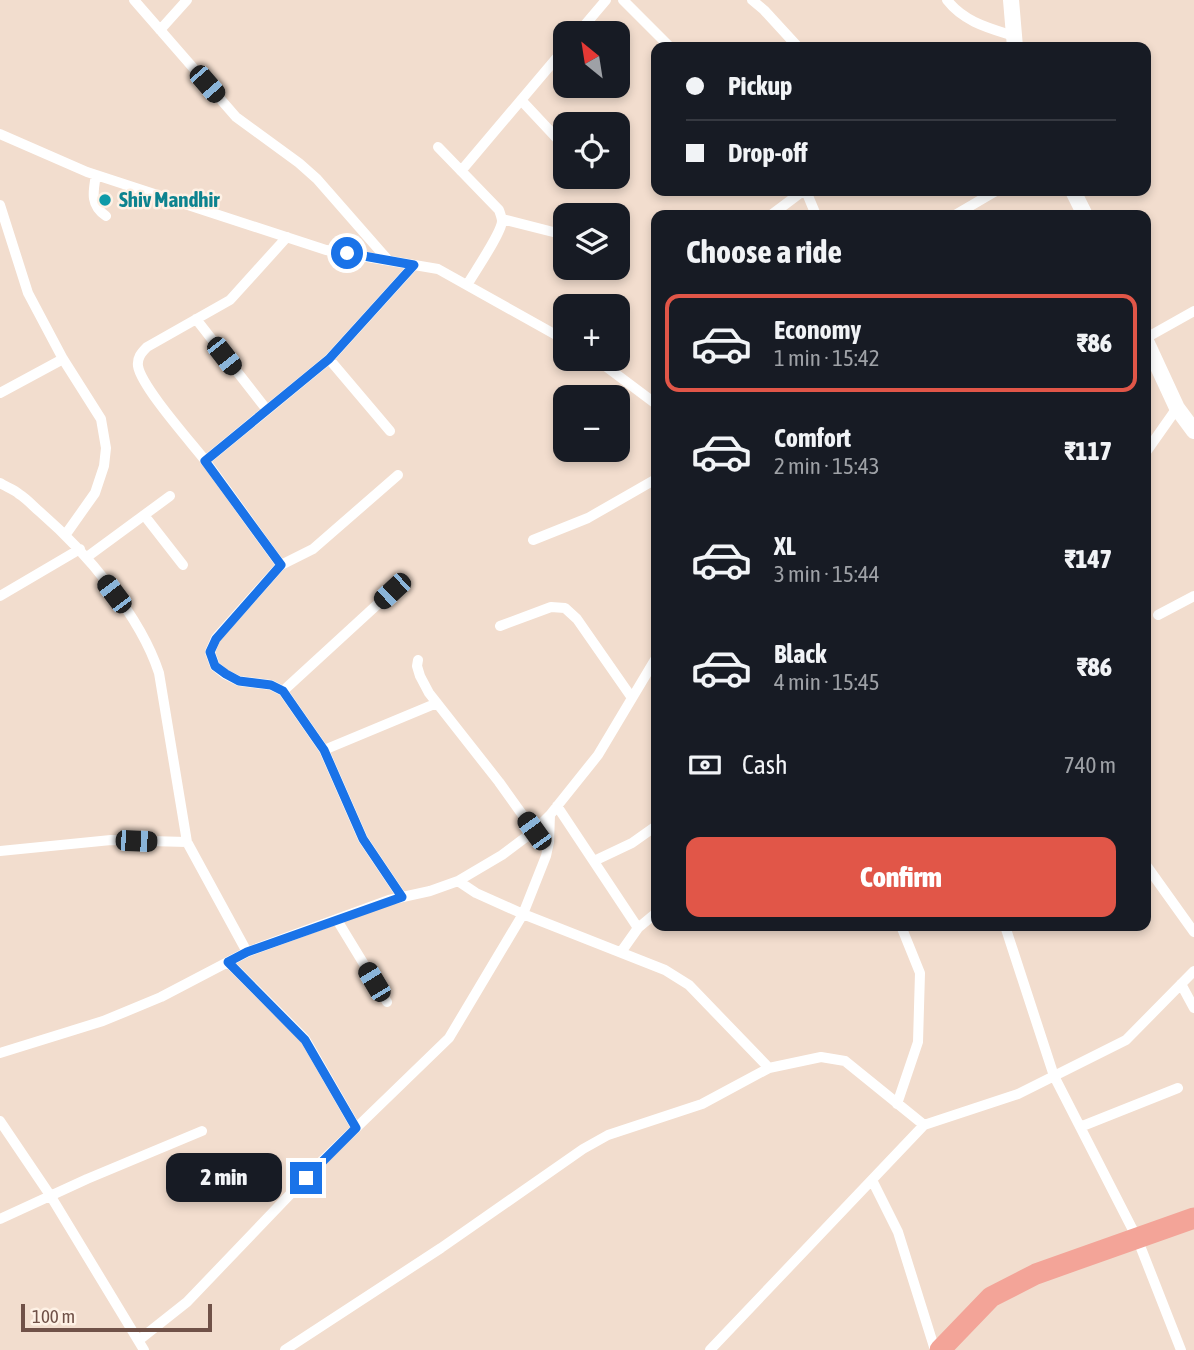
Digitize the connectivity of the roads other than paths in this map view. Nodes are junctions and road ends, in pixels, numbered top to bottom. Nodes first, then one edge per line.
1 (134, 0) edge
2 (187, 0) edge
3 (606, 0) edge
4 (623, 0) edge
5 (752, 0) edge
6 (947, 0) edge
7 (1011, 0) edge
8 (588, 21) edge
9 (160, 30) junction
10 (665, 42) edge
11 (793, 42) edge
12 (1015, 42) edge
13 (553, 62) edge
14 (521, 100) junction
15 (0, 134) edge
16 (553, 134) edge
17 (438, 147) dead end
18 (461, 171) junction
19 (96, 175) junction
20 (797, 196) edge
21 (987, 196) edge
22 (0, 205) edge
23 (778, 210) edge
24 (964, 210) edge
25 (106, 216) dead end
26 (502, 219) junction
27 (553, 232) edge
28 (287, 237) junction
29 (388, 260) junction
30 (414, 265) junction
31 (467, 285) junction
32 (1194, 311) edge
33 (196, 319) junction
34 (553, 333) edge
35 (1151, 337) edge
36 (1151, 351) edge
37 (64, 359) junction
38 (329, 359) junction
39 (612, 371) edge
40 (0, 393) edge
41 (651, 400) edge
42 (1177, 408) junction
43 (267, 410) junction
44 (390, 431) dead end
45 (1194, 431) edge
46 (1151, 445) edge
47 (205, 461) junction
48 (398, 475) dead end
49 (651, 482) edge
50 (0, 484) edge
51 (170, 496) dead end
52 (144, 515) junction
53 (66, 534) junction
54 (533, 540) dead end
55 (83, 553) junction
56 (183, 565) dead end
57 (281, 565) junction
58 (392, 591) dead end
59 (0, 596) edge
60 (1193, 599) edge
61 (1158, 615) dead end
62 (500, 626) dead end
63 (418, 660) dead end
64 (651, 666) edge
65 (283, 691) junction
66 (632, 698) junction
67 (437, 703) junction
68 (324, 750) junction
69 (554, 811) junction
70 (651, 830) edge
71 (534, 831) junction
72 (187, 842) junction
73 (0, 851) edge
74 (594, 861) junction
75 (1151, 871) edge
76 (458, 881) junction
77 (402, 897) junction
78 (523, 914) junction
79 (651, 917) edge
80 (337, 920) junction
81 (638, 928) junction
82 (903, 931) edge
83 (1007, 931) edge
84 (1194, 932) edge
85 (247, 952) junction
86 (621, 952) junction
87 (228, 962) junction
88 (1194, 971) edge
89 (1181, 984) junction
90 (387, 1002) dead end
91 (1194, 1008) edge
92 (0, 1053) edge
93 (769, 1068) junction
94 (1054, 1076) junction
95 (1178, 1088) dead end
96 (897, 1104) junction
97 (0, 1121) edge
98 (923, 1125) junction
99 (1080, 1127) junction
100 (356, 1128) junction
101 (201, 1131) dead end
102 (872, 1180) junction
103 (50, 1195) junction
104 (0, 1219) edge
105 (1194, 1219) edge
106 (1137, 1238) junction
107 (141, 1345) edge
108 (285, 1350) edge
109 (710, 1350) edge
110 (937, 1350) edge
111 (1181, 1350) edge

1 - 9 street
2 - 9 street
3 - 8 street
4 - 10 street
5 - 11 street
6 - 12 street
7 - 12 street
9 - 29 street
13 - 14 street
14 - 16 street
14 - 18 street
15 - 19 street
17 - 18 street
18 - 26 street
19 - 25 street
19 - 28 street
20 - 23 street
21 - 24 street
22 - 37 street
26 - 27 street
26 - 31 street
28 - 29 street
28 - 33 street
29 - 30 street
30 - 31 street
30 - 38 street
31 - 34 street
32 - 35 street
33 - 43 street
33 - 47 street
36 - 42 street
37 - 40 street
37 - 53 street
38 - 43 street
38 - 44 street
39 - 41 street
42 - 45 street
42 - 46 street
43 - 47 street
47 - 57 street
48 - 57 street
49 - 54 street
50 - 53 street
51 - 52 street
52 - 55 street
52 - 56 street
53 - 55 street
55 - 59 street
55 - 72 street
57 - 65 street
58 - 65 street
60 - 61 street
62 - 66 street
63 - 67 street
64 - 66 street
65 - 68 street
66 - 69 street
67 - 68 street
67 - 71 street
68 - 77 street
69 - 71 street
69 - 74 street
69 - 78 street
70 - 74 street
71 - 76 street
72 - 73 street
72 - 85 street
74 - 81 street
75 - 84 street
76 - 77 street
76 - 78 street
77 - 80 street
78 - 86 street
78 - 100 street
79 - 81 street
80 - 85 street
80 - 90 street
81 - 86 street
82 - 96 street
83 - 94 street
85 - 87 street
86 - 93 street
87 - 92 street
87 - 100 street
88 - 89 street
89 - 91 street
89 - 94 street
93 - 96 street
93 - 108 street
94 - 98 street
94 - 99 street
95 - 99 street
96 - 98 street
97 - 103 street
98 - 102 street
99 - 106 street
100 - 107 street
101 - 103 street
102 - 109 street
102 - 110 street
103 - 104 street
103 - 107 street
105 - 106 highway
106 - 110 highway
106 - 111 street

